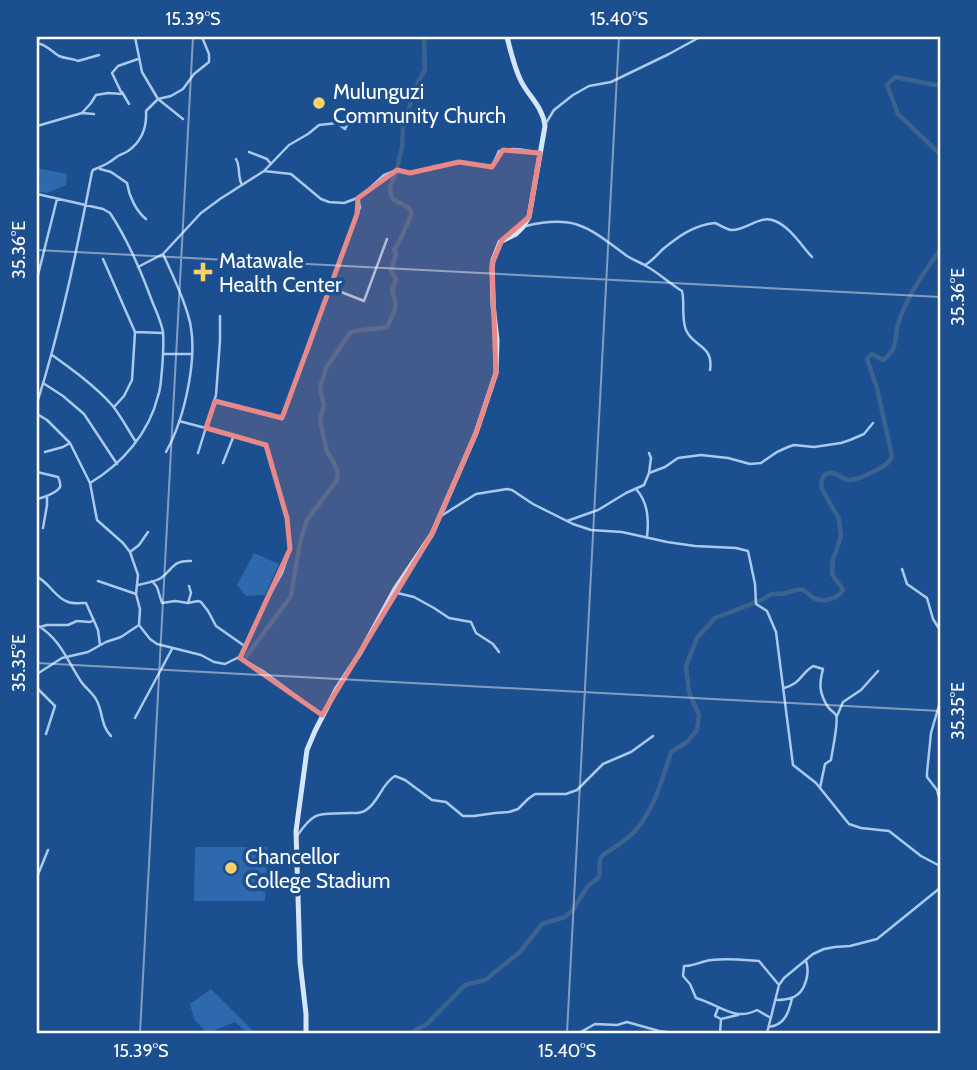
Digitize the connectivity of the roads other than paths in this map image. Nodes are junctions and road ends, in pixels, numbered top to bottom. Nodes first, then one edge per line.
1 (135, 37) edge
2 (202, 37) edge
3 (507, 37) edge
4 (700, 37) edge
5 (37, 40) edge
6 (99, 55) dead end
7 (138, 60) junction
8 (122, 92) junction
9 (158, 99) junction
10 (129, 104) dead end
11 (82, 113) junction
12 (94, 114) dead end
13 (387, 118) dead end
14 (183, 119) dead end
15 (37, 126) edge
16 (545, 126) junction
17 (249, 152) dead end
18 (540, 153) junction
19 (236, 159) dead end
20 (271, 164) junction
21 (96, 168) junction
22 (264, 171) junction
23 (242, 185) junction
24 (37, 194) edge
25 (358, 198) junction
26 (57, 199) junction
27 (86, 205) junction
28 (146, 219) dead end
29 (523, 227) junction
30 (387, 239) dead end
31 (163, 254) junction
32 (812, 257) dead end
33 (103, 259) dead end
34 (645, 265) junction
35 (138, 267) junction
36 (37, 279) edge
37 (331, 288) junction
38 (220, 316) dead end
39 (135, 332) junction
40 (163, 333) junction
41 (51, 354) junction
42 (163, 354) junction
43 (191, 354) junction
44 (710, 370) dead end
45 (43, 383) junction
46 (215, 401) junction
47 (37, 403) edge
48 (114, 407) junction
49 (37, 414) edge
50 (179, 421) junction
51 (873, 423) dead end
52 (206, 428) junction
53 (234, 435) junction
54 (136, 442) junction
55 (70, 443) junction
56 (45, 452) dead end
57 (166, 452) dead end
58 (198, 453) dead end
59 (649, 453) dead end
60 (223, 463) dead end
61 (117, 464) junction
62 (37, 472) edge
63 (649, 473) junction
64 (90, 483) junction
65 (636, 489) junction
66 (47, 496) junction
67 (37, 499) edge
68 (441, 516) junction
69 (567, 521) junction
70 (43, 528) dead end
71 (148, 532) dead end
72 (647, 537) junction
73 (130, 552) junction
74 (191, 561) dead end
75 (902, 569) dead end
76 (37, 577) edge
77 (98, 581) dead end
78 (152, 581) junction
79 (138, 585) junction
80 (189, 586) dead end
81 (393, 592) junction
82 (136, 594) junction
83 (188, 603) junction
84 (93, 620) junction
85 (139, 625) junction
86 (38, 626) edge
87 (940, 630) edge
88 (100, 645) junction
89 (246, 647) junction
90 (172, 649) junction
91 (499, 652) dead end
92 (65, 657) junction
93 (240, 658) junction
94 (877, 671) dead end
95 (37, 674) edge
96 (37, 688) edge
97 (784, 688) junction
98 (940, 702) edge
99 (322, 715) junction
100 (836, 716) junction
101 (135, 719) dead end
102 (46, 734) dead end
103 (111, 736) dead end
104 (653, 736) dead end
105 (820, 788) junction
106 (940, 801) edge
107 (296, 839) junction
108 (48, 850) dead end
109 (940, 866) edge
110 (37, 877) edge
111 (940, 888) edge
112 (806, 961) junction
113 (779, 985) junction
114 (792, 998) junction
115 (775, 1001) junction
116 (718, 1007) junction
117 (738, 1015) junction
118 (771, 1018) junction
119 (721, 1020) junction
120 (769, 1027) junction
121 (306, 1033) edge
122 (549, 1033) edge
123 (558, 1033) edge
124 (579, 1033) edge
125 (673, 1033) edge
126 (720, 1033) edge
127 (767, 1033) edge

1 - 7 street
2 - 9 street
3 - 16 street
4 - 16 street
5 - 6 street
7 - 8 street
7 - 9 street
8 - 10 street
8 - 11 street
9 - 14 street
9 - 21 street
11 - 12 street
11 - 15 street
13 - 20 street
16 - 18 street
17 - 20 street
18 - 25 street
18 - 29 street
19 - 23 street
20 - 22 street
21 - 27 street
21 - 28 street
22 - 23 street
22 - 25 street
23 - 31 street
24 - 26 street
25 - 37 street
26 - 27 street
26 - 36 street
27 - 35 street
27 - 41 street
29 - 34 street
29 - 68 street
30 - 37 street
31 - 35 street
31 - 43 street
32 - 34 street
33 - 39 street
34 - 44 street
35 - 40 street
37 - 46 street
38 - 46 street
39 - 40 street
39 - 48 street
40 - 42 street
41 - 45 street
41 - 48 street
42 - 43 street
42 - 54 street
43 - 50 street
45 - 47 street
45 - 61 street
46 - 52 street
48 - 54 street
49 - 55 street
50 - 52 street
50 - 57 street
51 - 63 street
52 - 53 street
52 - 58 street
53 - 60 street
53 - 89 street
54 - 61 street
55 - 56 street
55 - 64 street
59 - 63 street
61 - 64 street
62 - 66 street
63 - 65 street
64 - 73 street
65 - 69 street
65 - 72 street
66 - 67 street
66 - 70 street
68 - 69 street
68 - 81 street
69 - 72 street
71 - 73 street
72 - 97 street
73 - 79 street
74 - 78 street
75 - 87 street
76 - 84 street
77 - 82 street
78 - 79 street
78 - 83 street
79 - 82 street
80 - 83 street
81 - 91 street
81 - 99 street
82 - 85 street
83 - 89 street
84 - 86 street
84 - 88 street
85 - 88 street
85 - 90 street
86 - 92 street
88 - 92 street
89 - 93 street
90 - 93 street
90 - 101 street
92 - 95 street
92 - 103 street
93 - 99 street
94 - 100 street
96 - 102 street
97 - 100 street
97 - 105 street
98 - 106 street
99 - 107 street
100 - 105 street
104 - 107 street
105 - 109 street
107 - 121 street
108 - 110 street
111 - 112 street
112 - 113 street
112 - 114 street
113 - 115 street
113 - 116 street
114 - 115 street
114 - 120 street
115 - 118 street
116 - 117 street
116 - 119 street
117 - 118 street
117 - 119 street
118 - 120 street
119 - 126 street
120 - 127 street
122 - 123 street
124 - 125 street

